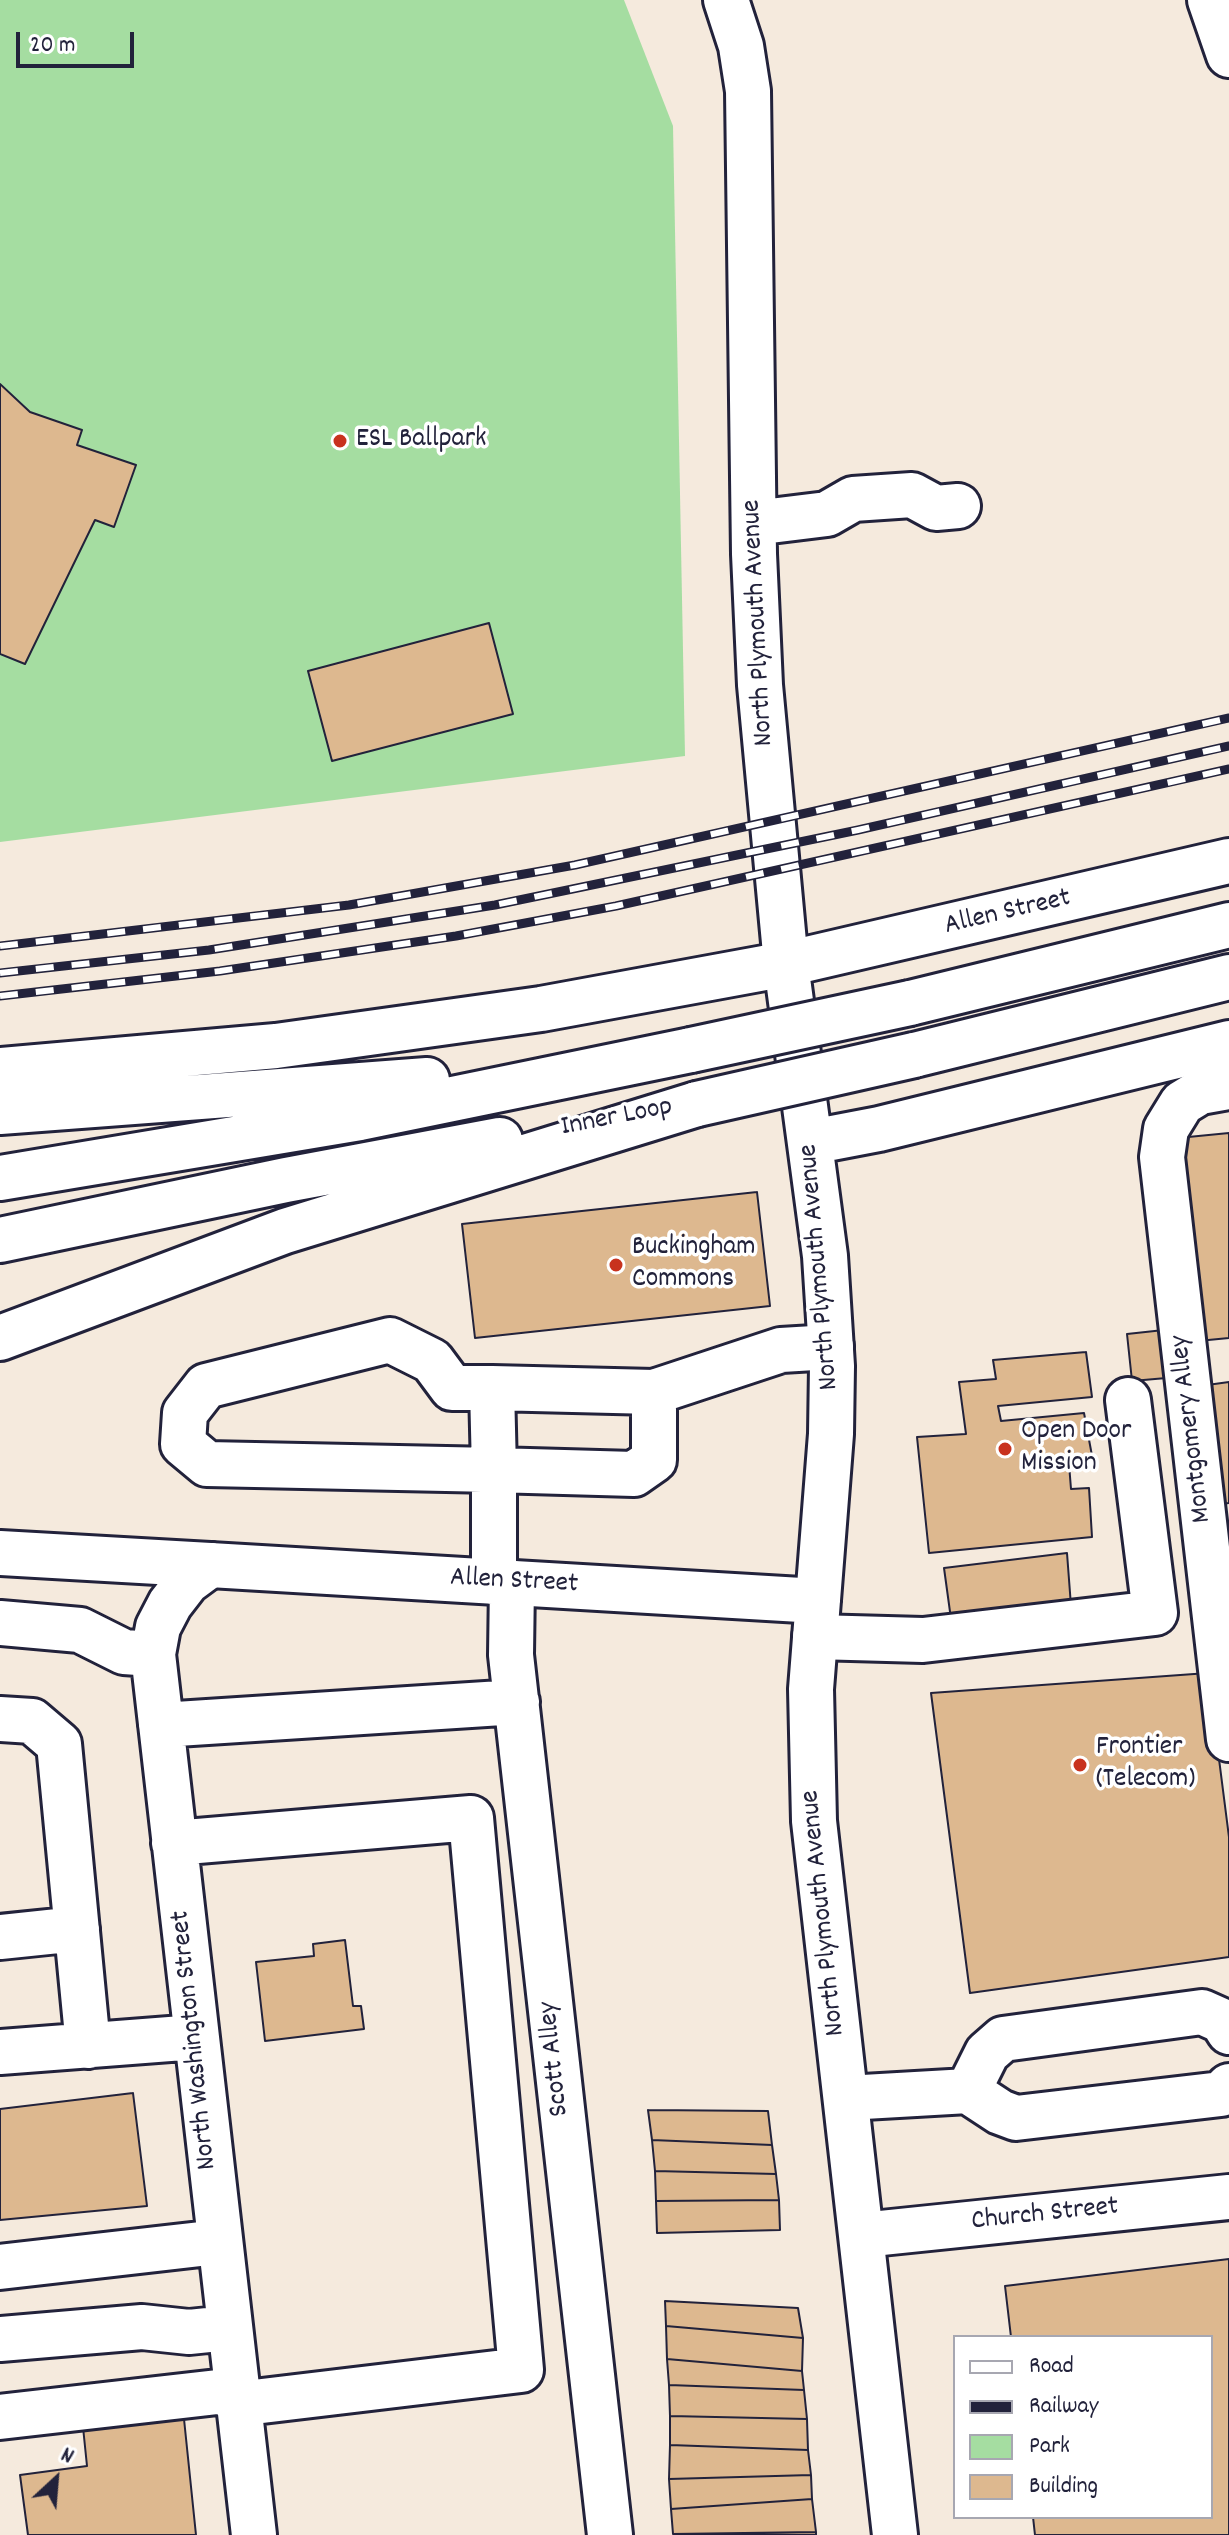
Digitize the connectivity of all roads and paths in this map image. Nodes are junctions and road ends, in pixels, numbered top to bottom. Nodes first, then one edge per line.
1 (726, 0) edge
2 (1210, 0) edge
3 (1229, 55) edge
4 (947, 507) dead end
5 (754, 523) junction
6 (1229, 861) edge
7 (1229, 925) edge
8 (786, 964) junction
9 (1229, 977) edge
10 (1229, 1043) edge
11 (691, 1050) junction
12 (0, 1070) edge
13 (1229, 1087) edge
14 (697, 1104) junction
15 (0, 1112) edge
16 (811, 1142) junction
17 (0, 1178) edge
18 (0, 1240) edge
19 (0, 1338) edge
20 (831, 1347) junction
21 (492, 1388) junction
22 (654, 1392) junction
23 (1128, 1400) dead end
24 (494, 1470) junction
25 (0, 1553) edge
26 (1219, 1558) edge
27 (210, 1565) junction
28 (503, 1583) junction
29 (816, 1619) junction
30 (0, 1623) edge
31 (153, 1654) junction
32 (517, 1702) junction
33 (0, 1719) edge
34 (161, 1725) junction
35 (1229, 1739) edge
36 (174, 1843) junction
37 (77, 1929) junction
38 (0, 1937) edge
39 (1229, 2032) edge
40 (196, 2037) junction
41 (88, 2046) junction
42 (0, 2052) edge
43 (1229, 2086) edge
44 (968, 2091) junction
45 (846, 2098) junction
46 (1229, 2197) edge
47 (862, 2235) junction
48 (218, 2242) junction
49 (0, 2267) edge
50 (228, 2328) junction
51 (0, 2339) edge
52 (236, 2397) junction
53 (0, 2417) edge
54 (254, 2535) edge
55 (610, 2535) edge
56 (895, 2535) edge

1 - 5 main road, North Plymouth Avenue
2 - 3 main road
4 - 5 main road
5 - 8 main road, North Plymouth Avenue
6 - 8 main road, Allen Street
7 - 11 main road, Inner Loop, bridge
8 - 12 main road, Allen Street
8 - 16 main road, North Plymouth Avenue
9 - 14 main road, Inner Loop, bridge
10 - 16 main road
11 - 15 main road
11 - 17 main road, Inner Loop
13 - 26 main road, Montgomery Alley
14 - 18 main road, Inner Loop
14 - 19 main road
16 - 20 main road, North Plymouth Avenue
20 - 22 main road
20 - 29 main road, North Plymouth Avenue
21 - 22 main road
21 - 24 main road, Scott Alley
21 - 24 main road
22 - 24 main road
23 - 29 main road, Allen Street
24 - 28 main road, Scott Alley
25 - 27 main road, Allen Street
26 - 35 main road, Montgomery Alley
27 - 28 main road, Allen Street
27 - 31 main road, North Washington Street
28 - 29 main road, Allen Street
28 - 32 main road, Scott Alley
29 - 45 main road, North Plymouth Avenue
30 - 31 main road
31 - 34 main road, North Washington Street
32 - 34 main road
32 - 55 main road, Scott Alley
33 - 37 main road
34 - 36 main road, North Washington Street
36 - 40 main road, North Washington Street
36 - 52 main road
37 - 38 main road
37 - 41 main road
39 - 44 main road
40 - 41 main road
40 - 48 main road, North Washington Street
41 - 42 main road
43 - 44 main road
44 - 45 main road
45 - 47 main road, North Plymouth Avenue
46 - 47 main road, Church Street
47 - 56 main road, North Plymouth Avenue
48 - 49 main road
48 - 50 main road, North Washington Street
50 - 51 main road
50 - 52 main road, North Washington Street
52 - 53 main road
52 - 54 main road, North Washington Street

